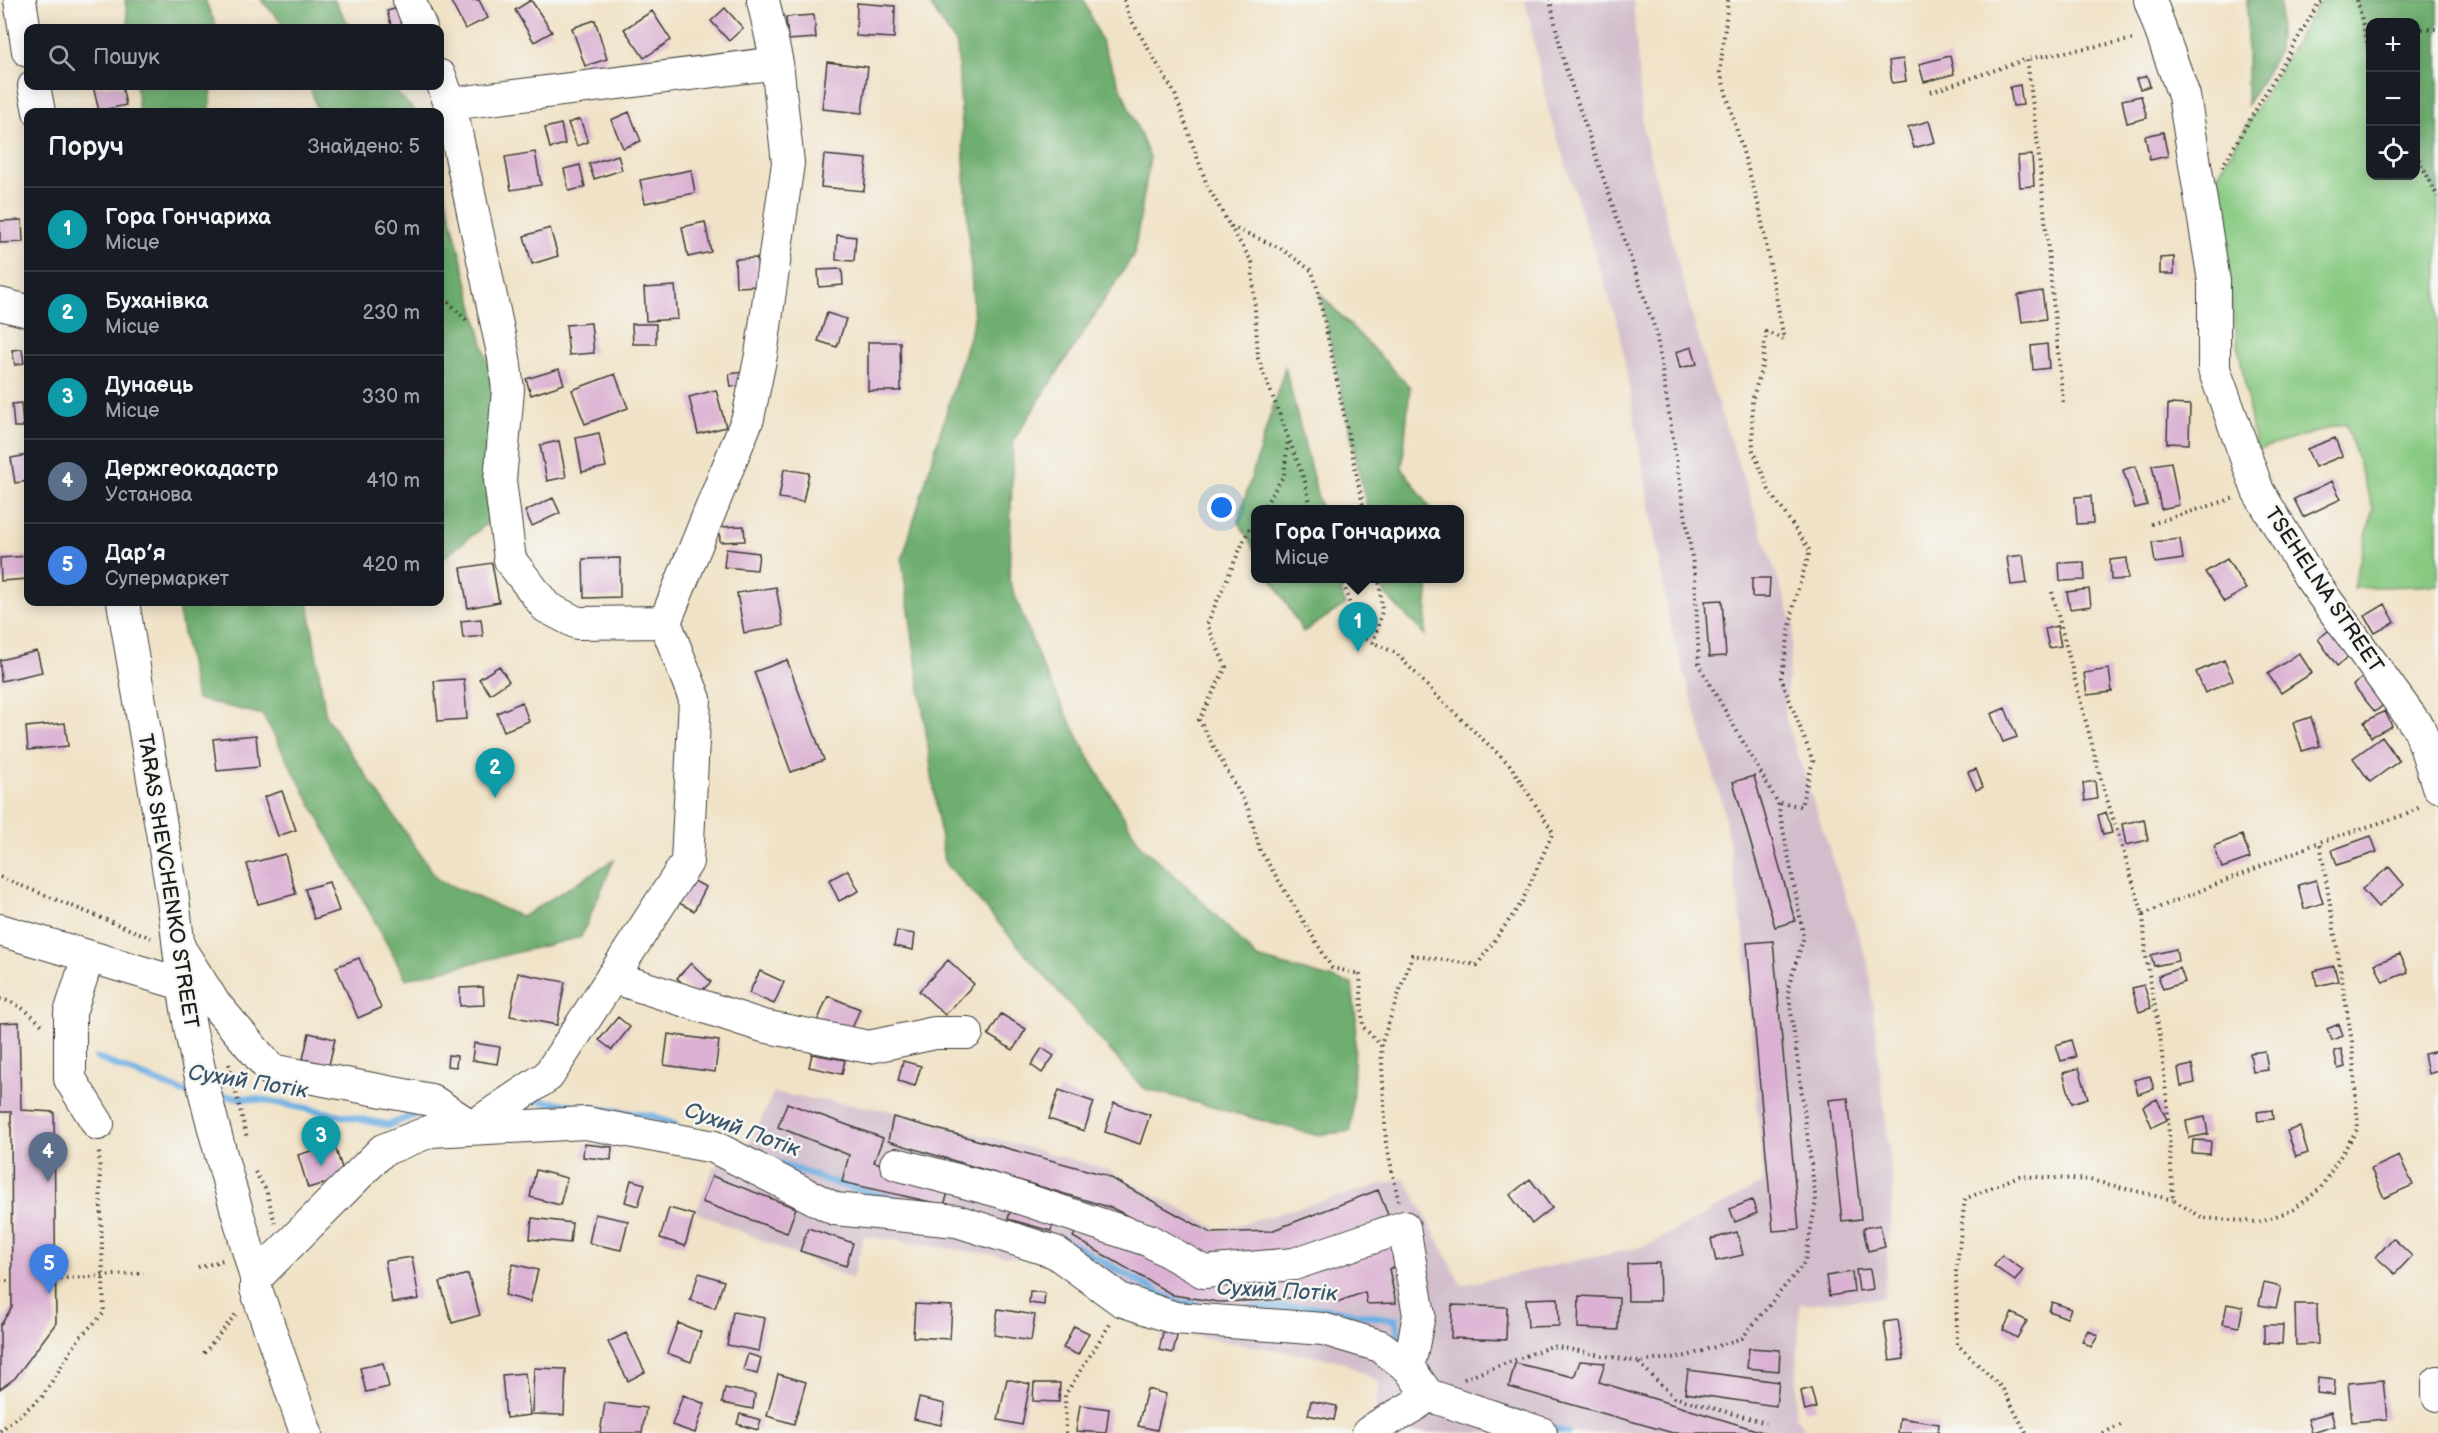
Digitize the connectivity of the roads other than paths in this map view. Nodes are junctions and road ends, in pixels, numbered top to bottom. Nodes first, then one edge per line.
1 (20, 0) edge
2 (409, 0) edge
3 (763, 0) edge
4 (2150, 0) edge
5 (419, 24) edge
6 (24, 26) edge
7 (777, 63) junction
8 (35, 90) edge
9 (445, 90) edge
10 (38, 108) edge
11 (0, 304) edge
12 (24, 310) edge
13 (124, 606) edge
14 (665, 622) junction
15 (2433, 794) edge
16 (0, 930) edge
17 (180, 949) junction
18 (88, 957) junction
19 (612, 976) junction
20 (182, 984) junction
21 (967, 1033) dead end
22 (98, 1124) road end
23 (472, 1128) junction
24 (896, 1164) dead end
25 (255, 1278) junction
26 (1411, 1356) dead end
27 (2438, 1382) edge
28 (1428, 1395) junction
29 (2438, 1395) edge
30 (306, 1433) edge
31 (1368, 1433) edge
32 (1542, 1433) edge

1 - 6 street
2 - 5 street
3 - 7 street
4 - 15 street, TSEHELNA STREET
7 - 9 street
7 - 14 street
8 - 10 street
9 - 14 street
11 - 12 street
13 - 17 street, TARAS SHEVCHENKO STREET
14 - 19 street
16 - 18 street
17 - 20 street, TARAS SHEVCHENKO STREET
17 - 23 street
18 - 20 street
18 - 22 street
19 - 21 street
19 - 23 street
20 - 25 street, TARAS SHEVCHENKO STREET
23 - 25 street
23 - 28 street
24 - 26 street
25 - 30 street, TARAS SHEVCHENKO STREET
27 - 29 street
28 - 31 street
28 - 32 street

